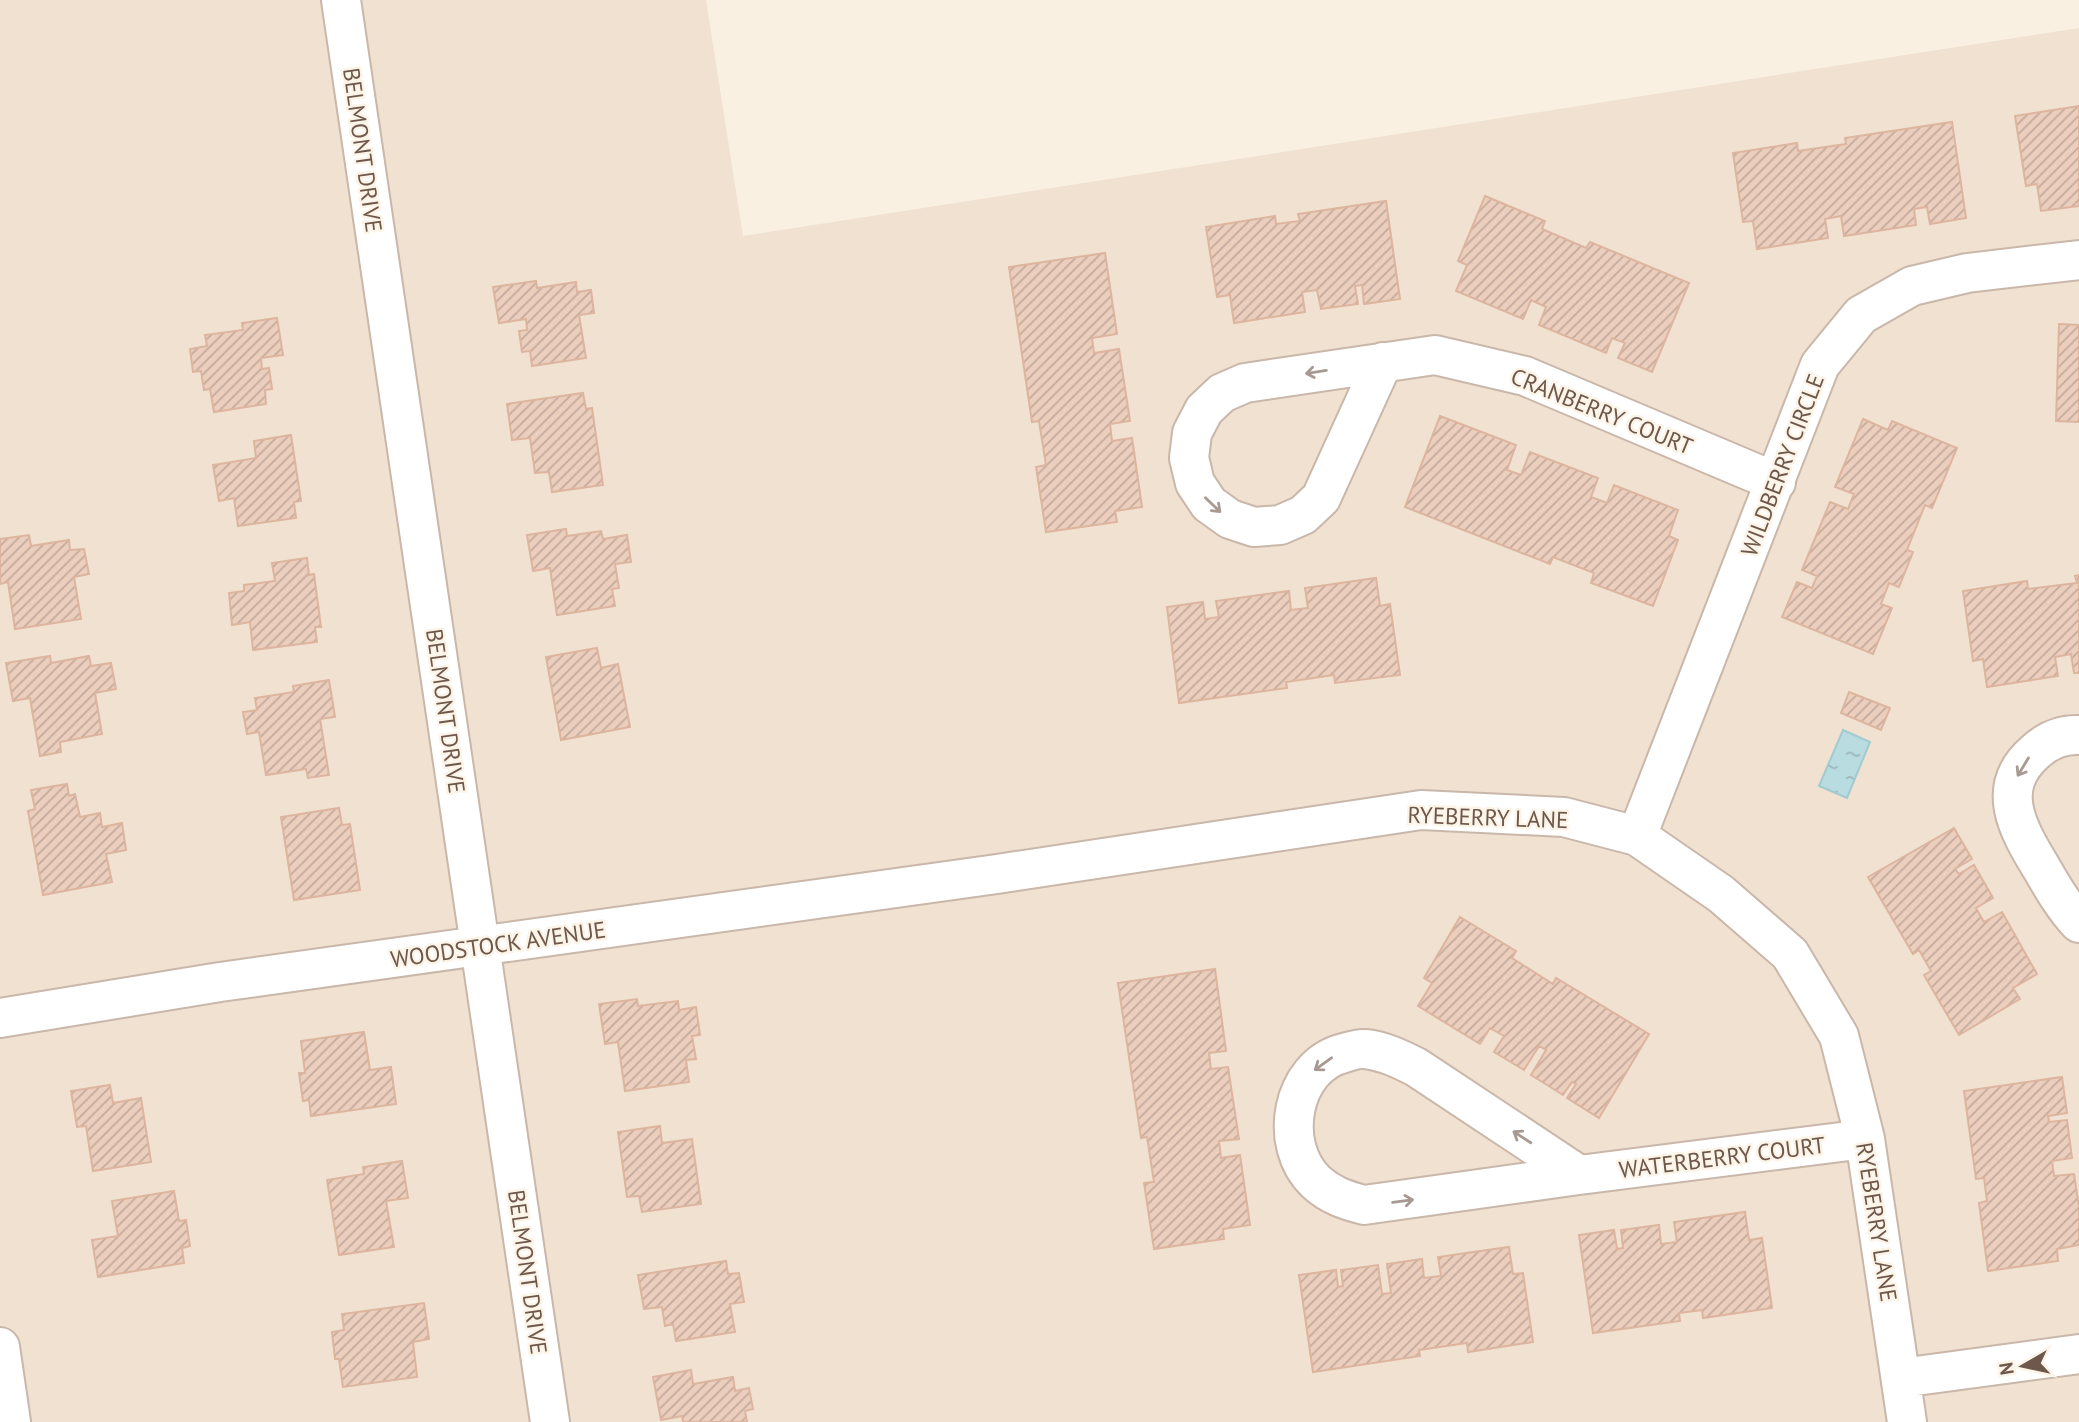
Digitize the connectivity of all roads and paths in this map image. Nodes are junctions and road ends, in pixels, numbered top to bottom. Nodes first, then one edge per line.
1 (341, 0) edge
2 (2079, 260) edge
3 (1383, 362) junction
4 (1776, 482) junction
5 (2079, 735) edge
6 (1637, 836) junction
7 (997, 874) joint
8 (2079, 923) edge
9 (480, 946) junction
10 (0, 1018) edge
11 (1865, 1139) junction
12 (1579, 1175) junction
13 (0, 1347) edge
14 (2079, 1354) edge
15 (1901, 1378) junction
16 (11, 1422) edge
17 (550, 1422) edge
18 (1907, 1422) edge

1 - 9 street, BELMONT DRIVE
2 - 4 street, WILDBERRY CIRCLE
3 -> 3 street, CRANBERRY COURT
3 - 4 street, CRANBERRY COURT
4 - 6 street, WILDBERRY CIRCLE
5 -> 8 street
6 - 7 street, RYEBERRY LANE
6 - 11 street, RYEBERRY LANE
7 - 9 street, WOODSTOCK AVENUE
9 - 10 street, WOODSTOCK AVENUE
9 - 17 street, BELMONT DRIVE
11 - 12 street, WATERBERRY COURT
11 - 15 street, RYEBERRY LANE
12 -> 12 street, WATERBERRY COURT
13 - 16 street
14 - 15 street
15 - 18 street, RYEBERRY LANE

